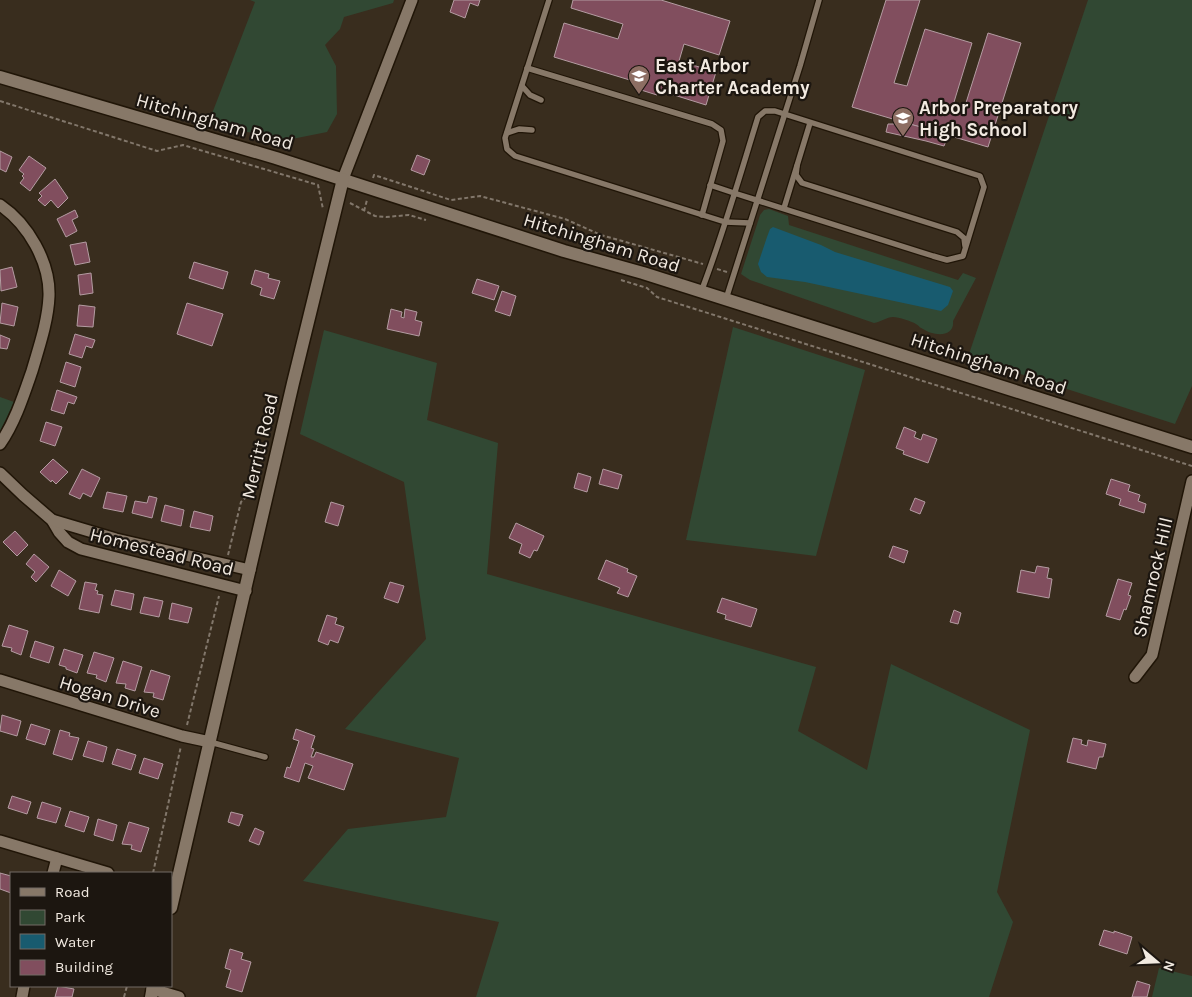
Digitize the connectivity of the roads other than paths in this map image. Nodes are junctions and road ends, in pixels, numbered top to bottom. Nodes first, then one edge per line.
1 (412, 0) edge
2 (549, 0) edge
3 (819, 0) edge
4 (528, 68) junction
5 (0, 77) edge
6 (522, 86) junction
7 (541, 100) dead end
8 (785, 115) junction
9 (810, 123) junction
10 (532, 130) dead end
11 (507, 133) junction
12 (797, 166) junction
13 (344, 179) junction
14 (710, 185) junction
15 (734, 193) junction
16 (758, 200) junction
17 (0, 205) edge
18 (784, 208) junction
19 (702, 215) junction
20 (725, 222) junction
21 (750, 223) junction
22 (965, 248) junction
23 (700, 292) junction
24 (726, 301) junction
25 (0, 444) edge
26 (1192, 447) edge
27 (0, 473) edge
28 (1192, 481) edge
29 (52, 520) junction
30 (250, 570) junction
31 (246, 590) junction
32 (1135, 677) dead end
33 (0, 680) edge
34 (210, 742) junction
35 (265, 757) dead end
36 (0, 841) edge
37 (57, 858) junction
38 (53, 872) edge
39 (105, 872) edge
40 (173, 891) edge
41 (152, 990) edge
42 (179, 997) edge

1 - 13 street, Merritt Road
2 - 4 lane
3 - 8 lane
4 - 6 lane
4 - 14 lane
5 - 13 street, Hitchingham Road
6 - 7 lane
6 - 11 lane
8 - 9 lane
8 - 15 lane
8 - 16 lane
9 - 12 lane
9 - 22 lane
10 - 11 lane
11 - 19 lane
12 - 18 lane
12 - 22 lane
13 - 23 street, Hitchingham Road
13 - 30 street, Merritt Road
14 - 15 lane
14 - 19 lane
15 - 16 lane
15 - 20 lane
16 - 18 lane
16 - 21 lane
17 - 25 street
18 - 22 lane
19 - 20 lane
20 - 21 lane
20 - 23 lane
21 - 24 lane
23 - 24 street, Hitchingham Road
24 - 26 street, Hitchingham Road
27 - 29 street, Homestead Road
28 - 32 street, Shamrock Hill
29 - 30 street, Homestead Road
29 - 31 street, Homestead Road
30 - 31 street, Merritt Road
31 - 34 street, Merritt Road
33 - 34 street, Hogan Drive
34 - 35 lane
34 - 40 street, Merritt Road
36 - 37 street
37 - 38 street
37 - 39 street
41 - 42 street

